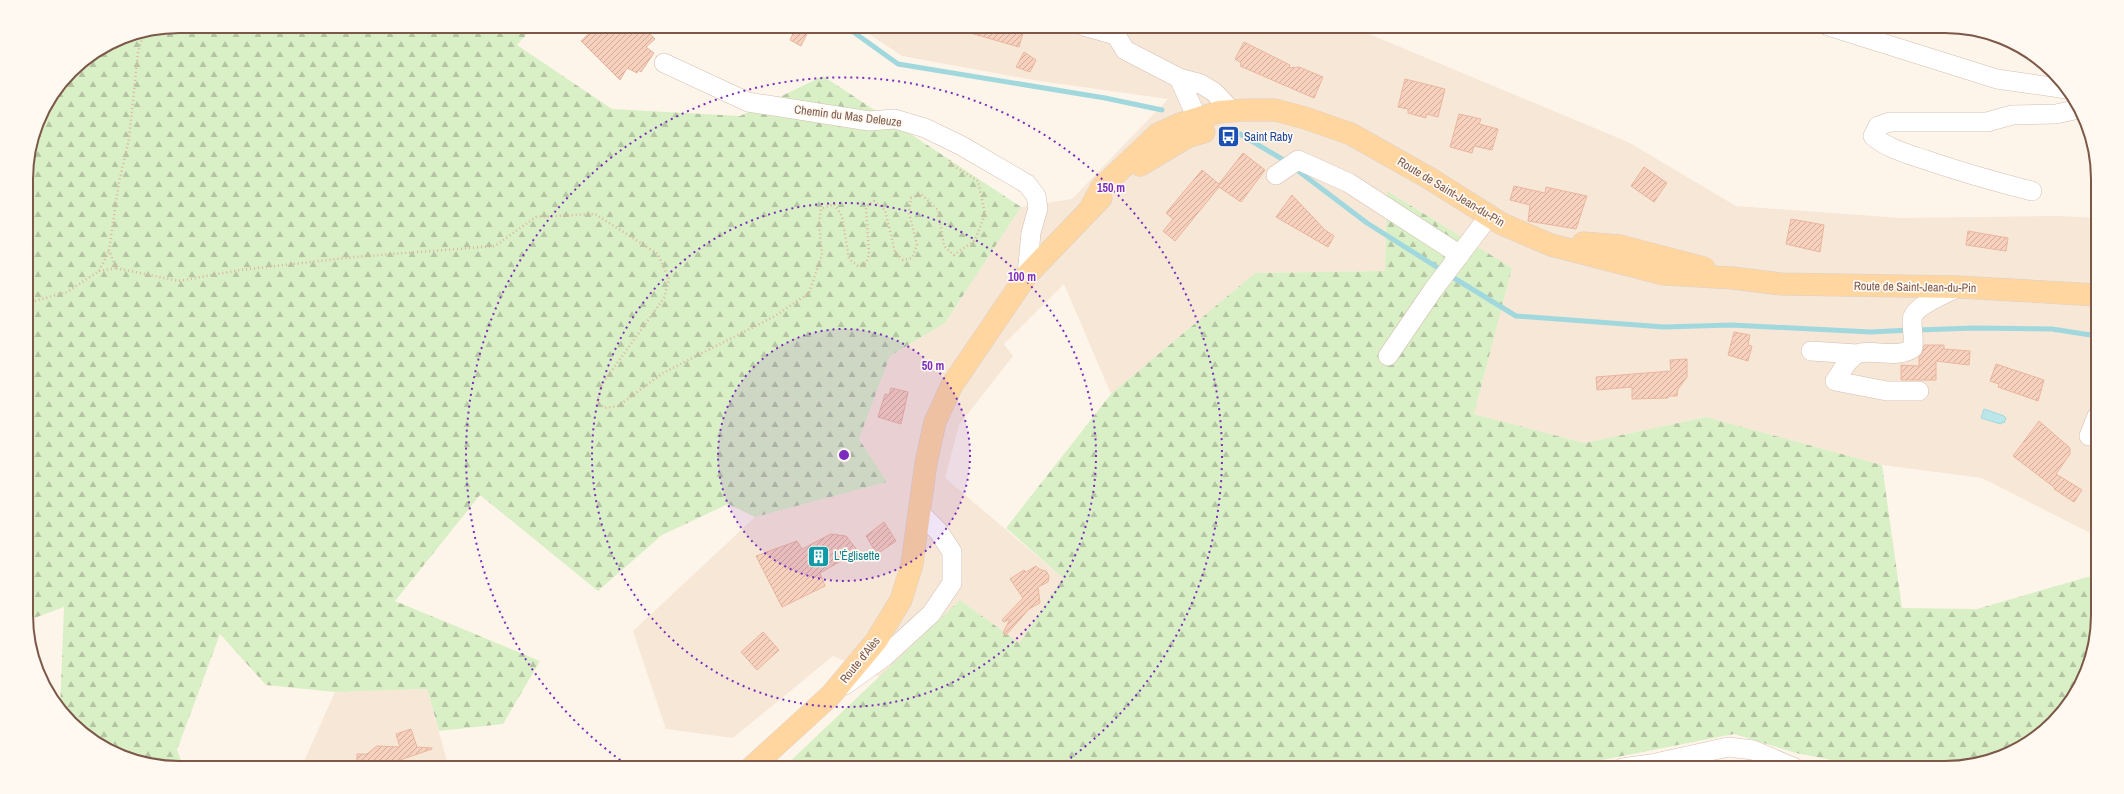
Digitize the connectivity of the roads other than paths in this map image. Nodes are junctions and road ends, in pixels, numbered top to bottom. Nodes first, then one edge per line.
1 (1118, 33) edge
2 (1850, 33) edge
3 (664, 63) dead end
4 (1179, 78) junction
5 (2059, 88) edge
6 (2074, 110) edge
7 (1232, 111) junction
8 (1197, 118) junction
9 (1369, 144) junction
10 (1286, 167) dead end
11 (2032, 191) dead end
12 (1091, 207) junction
13 (1489, 216) junction
14 (1458, 257) junction
15 (1027, 276) junction
16 (1959, 287) junction
17 (2091, 295) edge
18 (1811, 351) dead end
19 (1857, 354) junction
20 (1388, 356) dead end
21 (1919, 390) dead end
22 (2091, 431) edge
23 (2089, 436) dead end
24 (919, 516) junction
25 (831, 695) junction
26 (759, 761) edge
27 (1665, 761) edge
28 (1779, 761) edge

1 - 4 street
2 - 5 street
3 - 15 street, Chemin du Mas Deleuze
4 - 7 street
4 - 8 street
6 - 11 street
7 - 8 main road, Route de Saint-Jean-du-Pin
7 - 9 main road, Route de Saint-Jean-du-Pin
8 - 12 main road, Route de Saint-Jean-du-Pin
9 - 12 main road, Route de Saint-Jean-du-Pin
9 - 13 main road, Route de Saint-Jean-du-Pin
10 - 14 street
12 - 15 main road, Route de Saint-Jean-du-Pin
13 - 14 street
13 - 16 main road, Route de Saint-Jean-du-Pin
14 - 20 street
15 - 24 main road, Route de Saint-Jean-du-Pin
16 - 17 main road, Route de Saint-Jean-du-Pin
16 - 19 street
18 - 19 street
19 - 21 street
22 - 23 street
24 - 25 main road, Route d'Alès
24 - 25 street
25 - 26 main road, Route d'Alès
27 - 28 street

